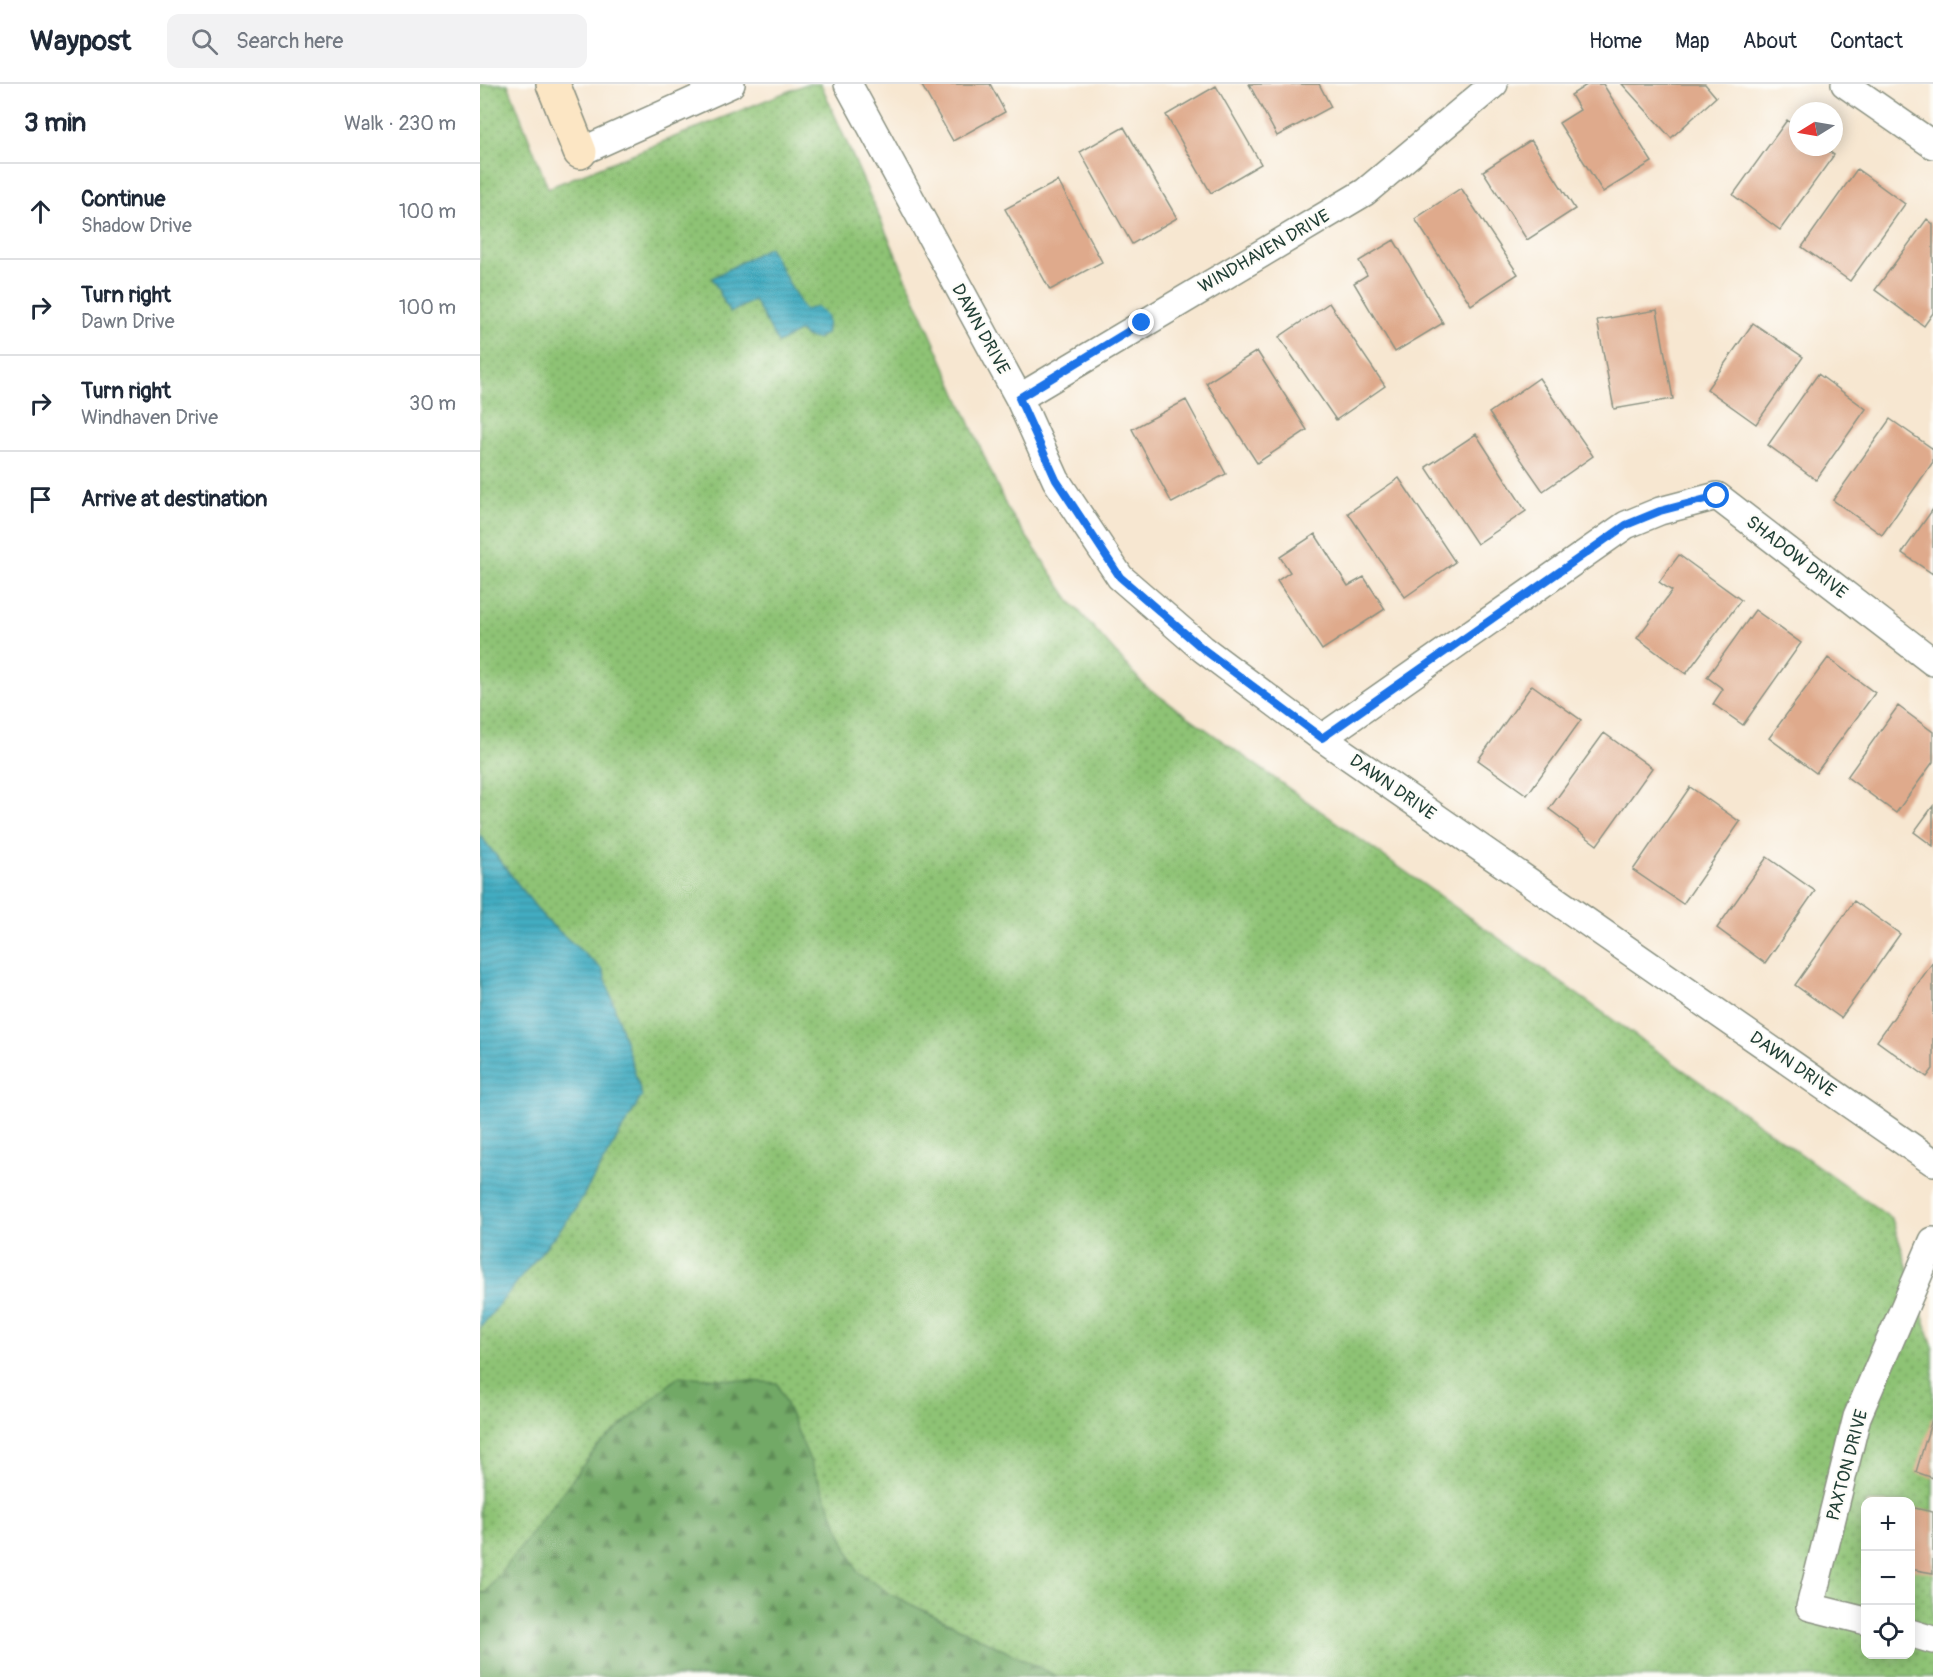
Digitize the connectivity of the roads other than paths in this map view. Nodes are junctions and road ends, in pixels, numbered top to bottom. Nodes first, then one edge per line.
1 (553, 84) edge
2 (731, 84) edge
3 (848, 84) edge
4 (1494, 84) edge
5 (1845, 84) edge
6 (1933, 145) edge
7 (580, 152) joint
8 (1019, 398) junction
9 (1933, 662) edge
10 (1322, 738) junction
11 (1933, 1162) edge
12 (1933, 1241) edge
13 (1861, 1620) edge
14 (1915, 1635) edge
15 (1933, 1640) edge

1 - 7 street
2 - 7 street
3 - 8 street, DAWN DRIVE
4 - 8 street, WINDHAVEN DRIVE
5 - 6 street
8 - 10 street, DAWN DRIVE
9 - 10 street, SHADOW DRIVE
10 - 11 street, DAWN DRIVE
12 - 13 street, PAXTON DRIVE
14 - 15 street

